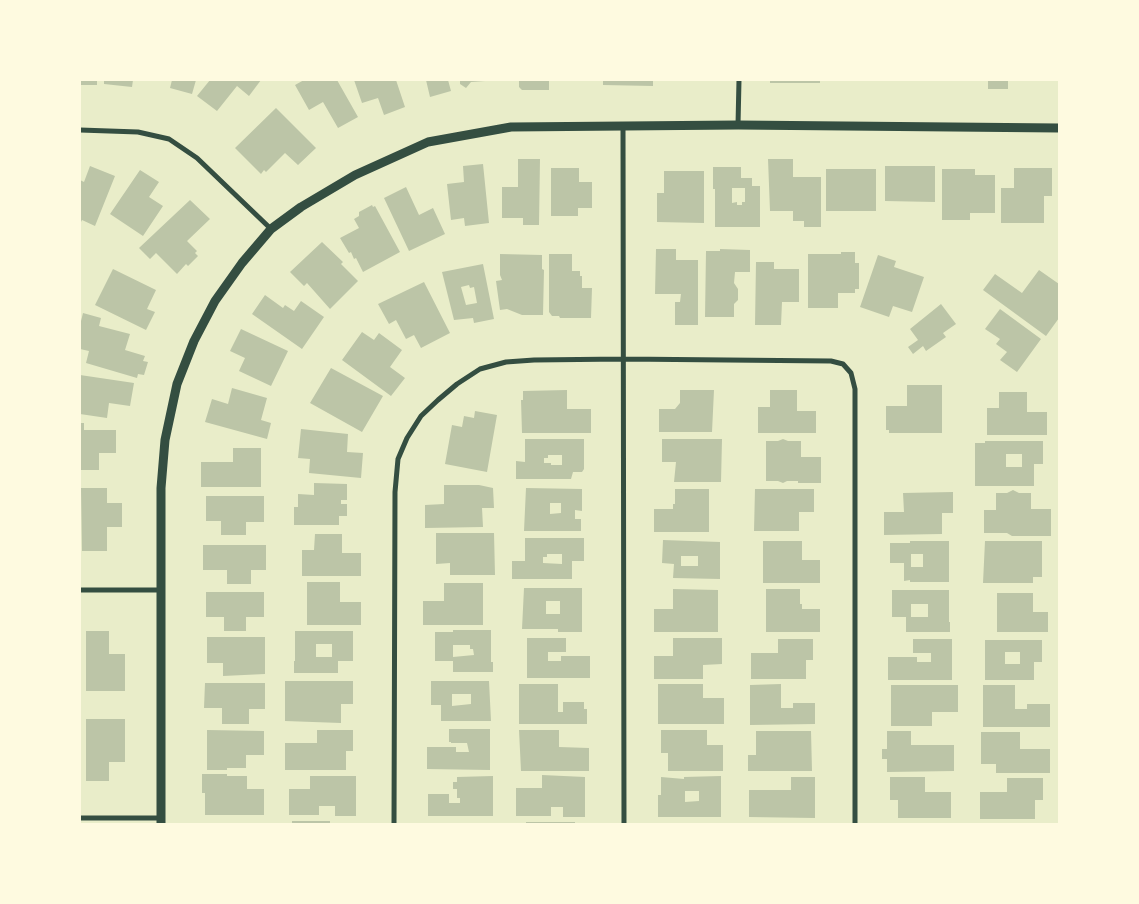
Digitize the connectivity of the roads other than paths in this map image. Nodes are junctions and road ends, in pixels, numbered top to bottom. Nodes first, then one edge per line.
1 (739, 80) edge
2 (623, 126) junction
3 (738, 126) junction
4 (1059, 128) edge
5 (80, 130) edge
6 (271, 228) junction
7 (623, 359) junction
8 (80, 590) edge
9 (162, 590) junction
10 (80, 818) edge
11 (161, 821) edge
12 (394, 824) edge
13 (624, 824) edge
14 (855, 824) edge

1 - 3 street
2 - 3 street
2 - 6 street
2 - 7 street
3 - 4 street
5 - 6 street
6 - 9 street
7 - 12 street
7 - 13 street
7 - 14 street
8 - 9 street
9 - 11 street
10 - 11 street

